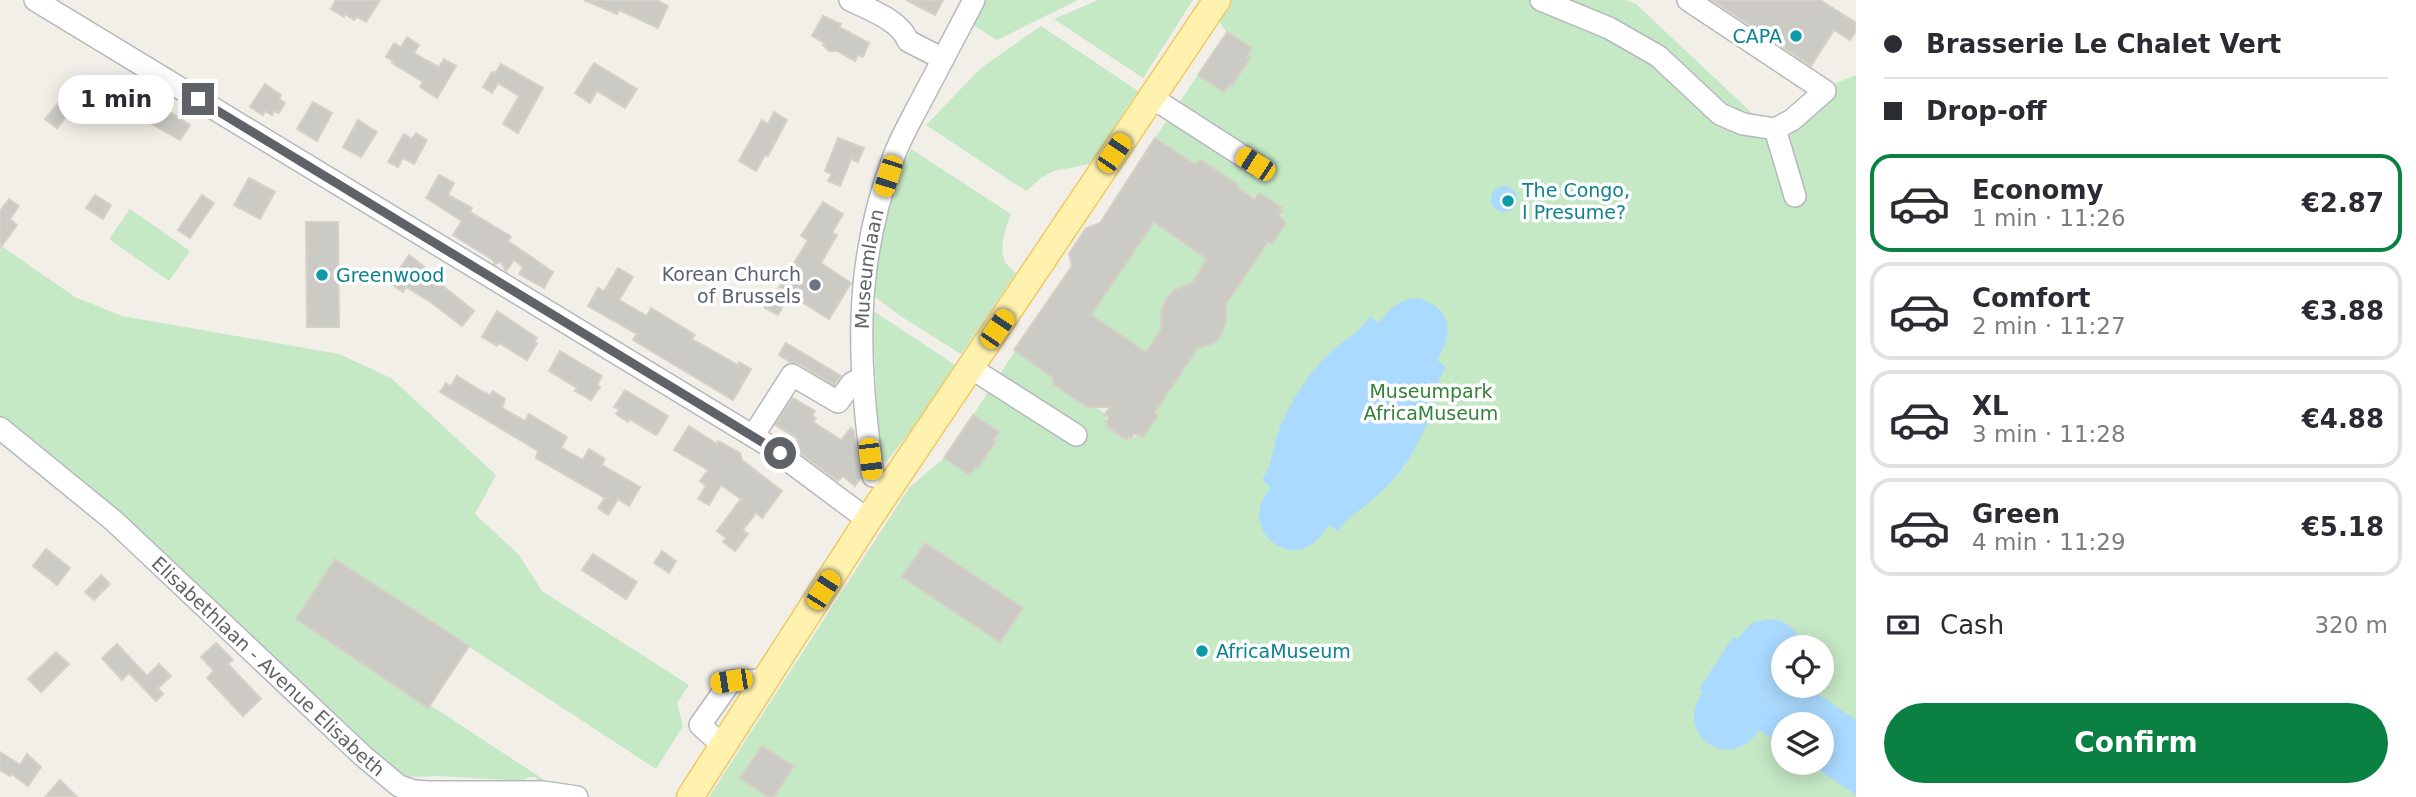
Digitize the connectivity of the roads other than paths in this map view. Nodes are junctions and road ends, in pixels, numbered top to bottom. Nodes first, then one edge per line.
1 (35, 0) edge
2 (850, 0) edge
3 (974, 0) edge
4 (1217, 0) edge
5 (1541, 0) edge
6 (1688, 0) edge
7 (946, 53) junction
8 (1152, 97) junction
9 (1775, 129) junction
10 (1255, 164) dead end
11 (1795, 196) dead end
12 (971, 368) junction
13 (863, 378) junction
14 (0, 428) edge
15 (1076, 435) dead end
16 (753, 436) junction
17 (873, 476) dead end
18 (869, 520) junction
19 (765, 681) junction
20 (723, 746) junction
21 (577, 797) edge
22 (690, 797) edge

1 - 16 street
2 - 7 street
3 - 7 street, Museumlaan
4 - 8 main road
5 - 9 street
6 - 9 street
7 - 13 street, Museumlaan
8 - 10 street
8 - 12 main road
9 - 11 street
12 - 15 street
12 - 18 main road
13 - 16 street
13 - 17 street, Museumlaan
14 - 21 street, Elisabethlaan - Avenue Elisabeth
16 - 18 street
18 - 19 main road
19 - 20 main road
19 - 20 street
20 - 22 main road

